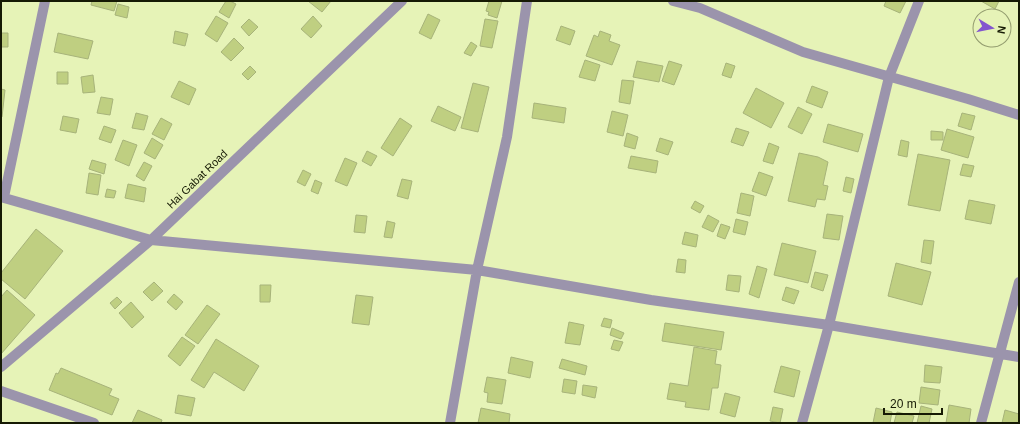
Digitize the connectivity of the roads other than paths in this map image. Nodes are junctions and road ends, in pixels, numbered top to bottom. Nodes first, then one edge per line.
1 (45, 1) edge
2 (402, 1) edge
3 (527, 1) edge
4 (673, 1) edge
5 (920, 1) edge
6 (889, 77) junction
7 (1019, 115) edge
8 (2, 197) edge
9 (151, 240) junction
10 (477, 270) junction
11 (1019, 282) edge
12 (829, 325) junction
13 (1000, 353) junction
14 (1019, 357) edge
15 (1, 366) edge
16 (1, 391) edge
17 (94, 423) edge
18 (450, 423) edge
19 (802, 423) edge
20 (981, 423) edge

1 - 8 street
2 - 9 street, Hai Gabat Road
3 - 10 street
4 - 6 street
5 - 6 street
6 - 7 street
6 - 12 street
8 - 9 street
9 - 10 street
9 - 15 street, Hai Gabat Road
10 - 12 street
10 - 18 street
11 - 13 street
12 - 13 street
12 - 19 street
13 - 14 street
13 - 20 street
16 - 17 street

